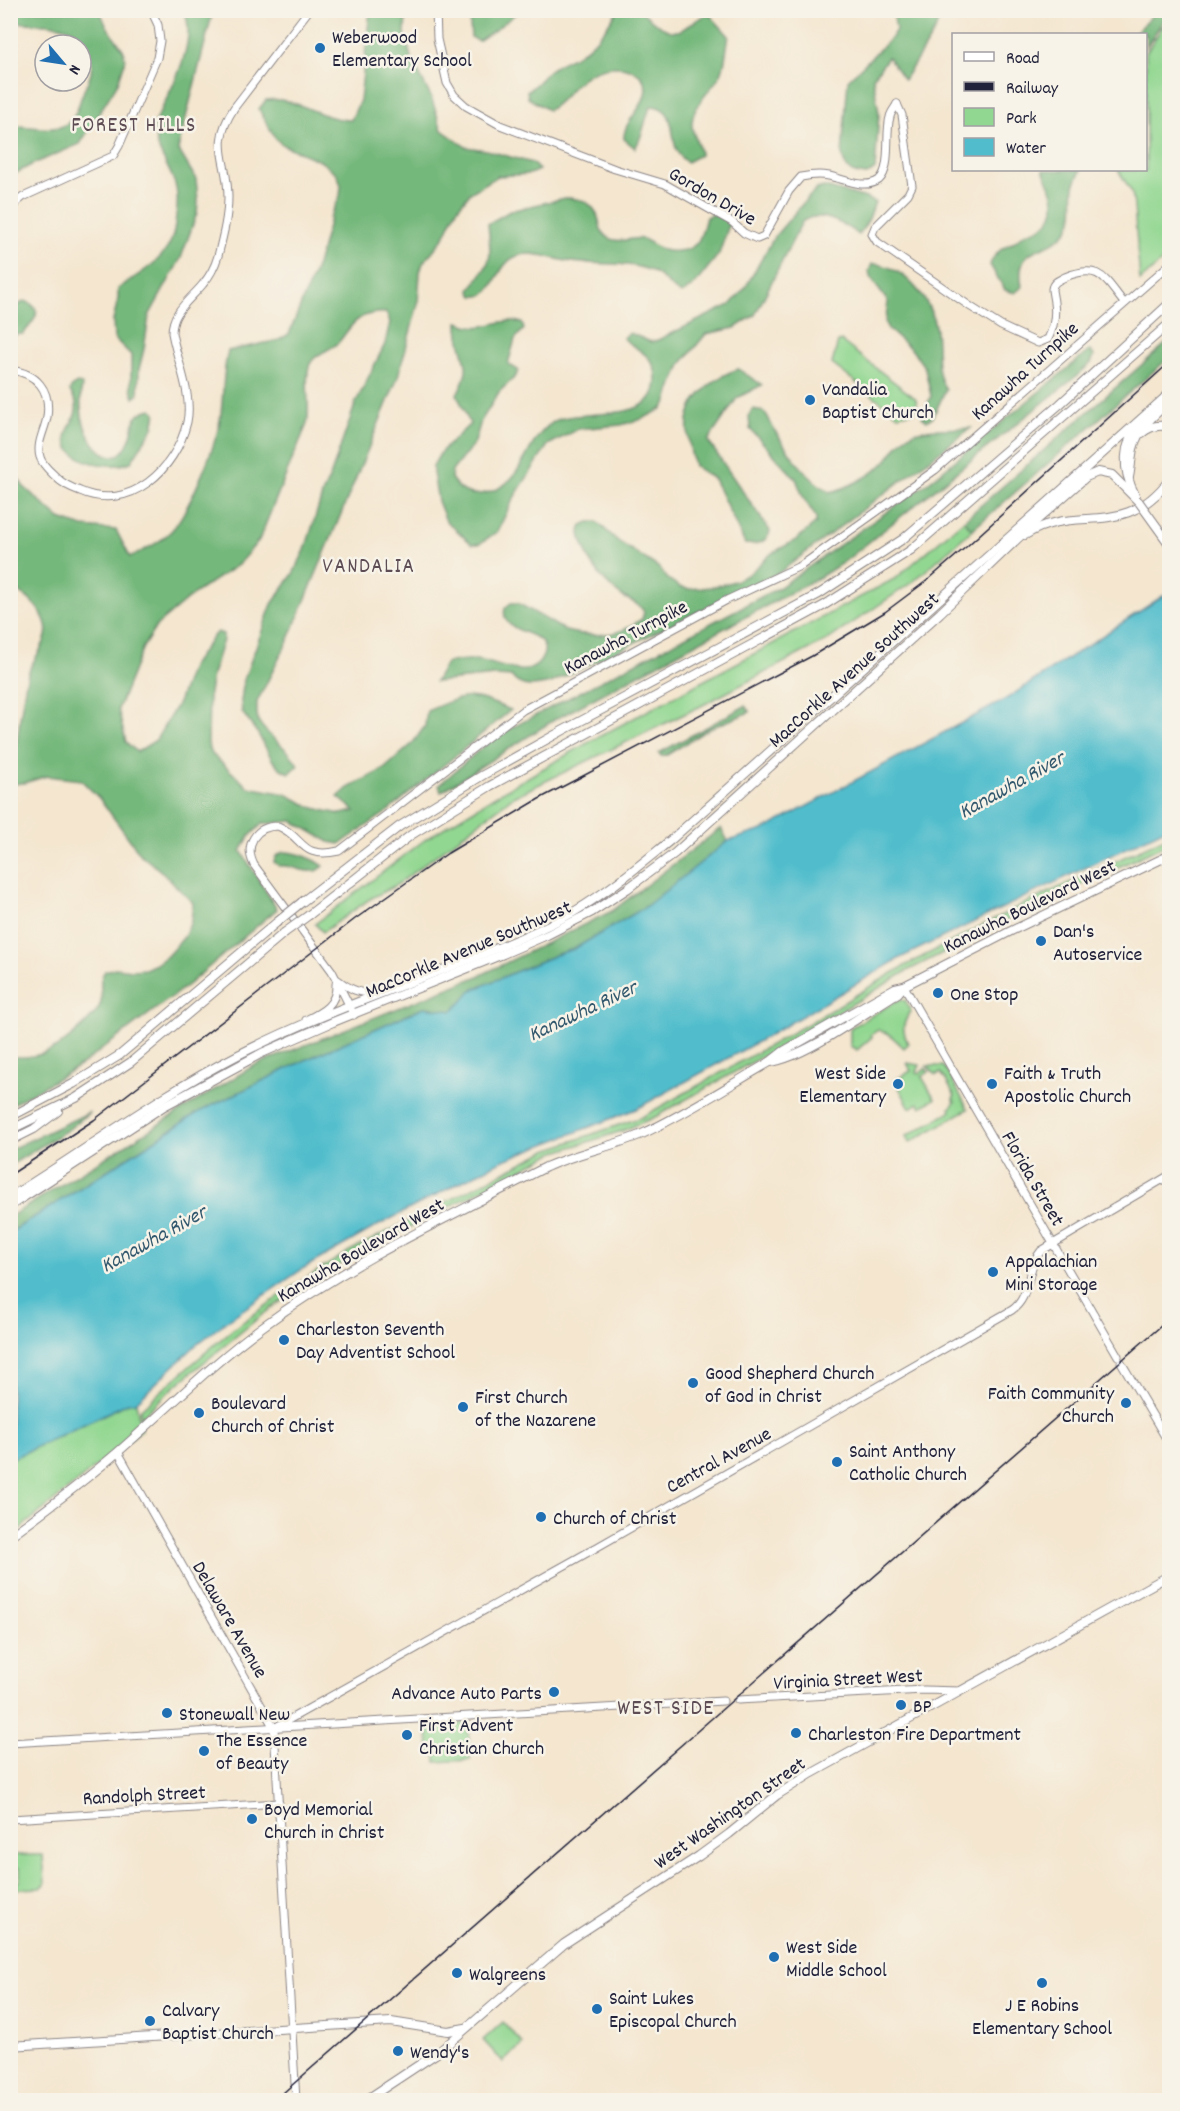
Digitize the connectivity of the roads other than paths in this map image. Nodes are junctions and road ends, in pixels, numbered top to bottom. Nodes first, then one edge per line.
1 (151, 10) edge
2 (309, 10) edge
3 (436, 10) edge
4 (10, 208) edge
5 (1170, 264) edge
6 (1124, 303) junction
7 (1170, 303) edge
8 (1170, 323) edge
9 (10, 370) edge
10 (1170, 393) edge
11 (1170, 401) edge
12 (1154, 406) junction
13 (1170, 427) edge
14 (1135, 441) junction
15 (1076, 480) junction
16 (1127, 482) junction
17 (1168, 482) edge
18 (1042, 511) junction
19 (1066, 521) junction
20 (1170, 545) edge
21 (1007, 548) junction
22 (1170, 855) edge
23 (428, 975) junction
24 (336, 978) junction
25 (904, 986) junction
26 (350, 1006) junction
27 (354, 1015) junction
28 (273, 1038) junction
29 (76, 1098) junction
30 (10, 1117) edge
31 (10, 1130) edge
32 (10, 1141) edge
33 (1170, 1175) edge
34 (10, 1197) edge
35 (10, 1206) edge
36 (1052, 1242) junction
37 (1170, 1445) edge
38 (118, 1452) junction
39 (10, 1536) edge
40 (1170, 1575) edge
41 (960, 1690) junction
42 (738, 1700) dead end
43 (723, 1701) dead end
44 (274, 1728) junction
45 (10, 1743) edge
46 (279, 1803) junction
47 (10, 1819) edge
48 (466, 2027) junction
49 (431, 2029) junction
50 (292, 2030) junction
51 (10, 2046) edge
52 (421, 2063) junction
53 (296, 2100) edge
54 (366, 2100) edge

1 - 4 street
2 - 9 street
3 - 6 street, Gordon Drive
5 - 6 street, Kanawha Turnpike
6 - 24 street, Kanawha Turnpike
7 - 30 highway, bridge
8 - 29 highway, bridge
10 - 12 main road
11 - 14 main road
12 - 15 main road, MacCorkle Avenue Southwest
12 - 16 main road
13 - 14 main road
14 - 16 main road
15 - 16 main road
15 - 18 main road, MacCorkle Avenue Southwest
16 - 20 main road, bridge
17 - 19 main road
18 - 19 main road
18 - 21 main road, MacCorkle Avenue Southwest
18 - 23 main road, MacCorkle Avenue Southwest
19 - 21 main road
21 - 27 main road, MacCorkle Avenue Southwest
22 - 25 main road, Kanawha Boulevard West
23 - 24 street
23 - 26 main road, MacCorkle Avenue Southwest
24 - 26 street, Kanawha Turnpike
24 - 28 street
25 - 36 street, Florida Street
25 - 38 main road, Kanawha Boulevard West
26 - 27 street, Kanawha Turnpike
26 - 28 main road, MacCorkle Avenue Southwest
27 - 35 main road, MacCorkle Avenue Southwest
28 - 34 main road, MacCorkle Avenue Southwest
29 - 31 highway
29 - 32 highway
33 - 36 street
36 - 37 street, Florida Street
36 - 44 street, Central Avenue
38 - 39 main road, Kanawha Boulevard West
38 - 44 street, Delaware Avenue
40 - 41 main road, West Washington Street
41 - 42 street, Virginia Street West
41 - 48 main road, West Washington Street
43 - 44 street
44 - 45 street
44 - 46 street, Delaware Avenue
46 - 47 street, Randolph Street
46 - 50 street, Delaware Avenue
48 - 49 main road
48 - 52 main road, West Washington Street
49 - 50 main road
49 - 52 main road
50 - 51 main road
50 - 53 street, Delaware Avenue
52 - 54 main road, West Washington Street

